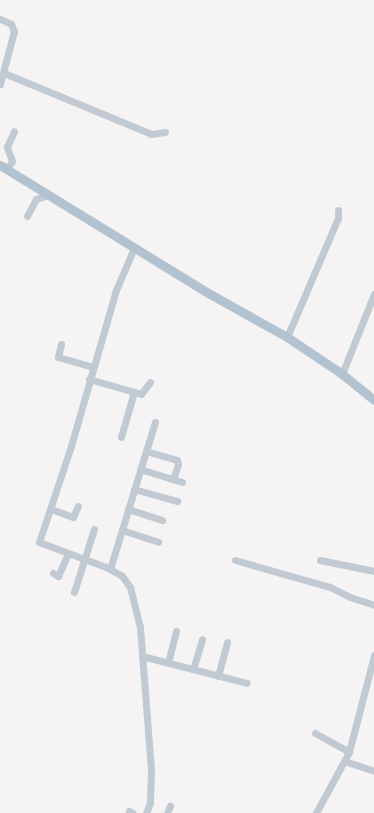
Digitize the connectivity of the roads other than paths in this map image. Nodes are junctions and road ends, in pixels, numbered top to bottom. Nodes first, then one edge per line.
1 (0, 19) edge
2 (4, 73) junction
3 (0, 84) edge
4 (14, 131) dead end
5 (165, 132) dead end
6 (2, 167) edge
7 (48, 195) junction
8 (338, 210) dead end
9 (27, 216) dead end
10 (134, 248) junction
11 (374, 294) edge
12 (287, 337) junction
13 (61, 344) dead end
14 (92, 367) junction
15 (342, 374) junction
16 (89, 379) junction
17 (150, 382) dead end
18 (134, 392) junction
19 (374, 400) edge
20 (155, 422) dead end
21 (121, 437) dead end
22 (146, 451) junction
23 (140, 469) junction
24 (173, 479) junction
25 (182, 482) dead end
26 (134, 489) junction
27 (177, 502) dead end
28 (78, 506) dead end
29 (51, 509) junction
30 (128, 509) junction
31 (162, 520) dead end
32 (94, 529) dead end
33 (122, 530) junction
34 (158, 542) dead end
35 (68, 554) junction
36 (85, 559) junction
37 (235, 560) dead end
38 (320, 560) dead end
39 (110, 570) junction
40 (374, 571) edge
41 (53, 573) dead end
42 (74, 592) dead end
43 (374, 605) edge
44 (176, 631) dead end
45 (202, 639) dead end
46 (227, 642) dead end
47 (374, 655) edge
48 (142, 656) junction
49 (168, 663) junction
50 (193, 669) junction
51 (218, 676) junction
52 (247, 683) dead end
53 (366, 688) junction
54 (374, 691) edge
55 (315, 733) dead end
56 (349, 752) junction
57 (344, 761) junction
58 (374, 771) edge
59 (146, 813) edge
60 (316, 813) edge

1 - 2 street
2 - 3 street
2 - 5 street
4 - 6 street
6 - 7 main road
7 - 9 street
7 - 10 main road
8 - 12 street
10 - 12 main road
10 - 14 street
11 - 15 street
12 - 15 main road
13 - 14 street
14 - 16 street
15 - 19 main road
16 - 18 street
16 - 29 street
17 - 18 street
18 - 21 street
20 - 22 street
22 - 23 street
22 - 24 street
23 - 24 street
23 - 26 street
24 - 25 street
26 - 27 street
26 - 30 street
28 - 29 street
29 - 35 street
30 - 31 street
30 - 33 street
32 - 36 street
33 - 34 street
33 - 39 street
35 - 36 street
35 - 41 street
36 - 39 street
36 - 42 street
37 - 43 street
38 - 40 street
39 - 48 street
44 - 49 street
45 - 50 street
46 - 51 street
47 - 53 street
48 - 49 street
48 - 59 street
49 - 50 street
50 - 51 street
51 - 52 street
53 - 54 street
53 - 56 street
55 - 56 street
56 - 57 street
57 - 58 street
57 - 60 street

